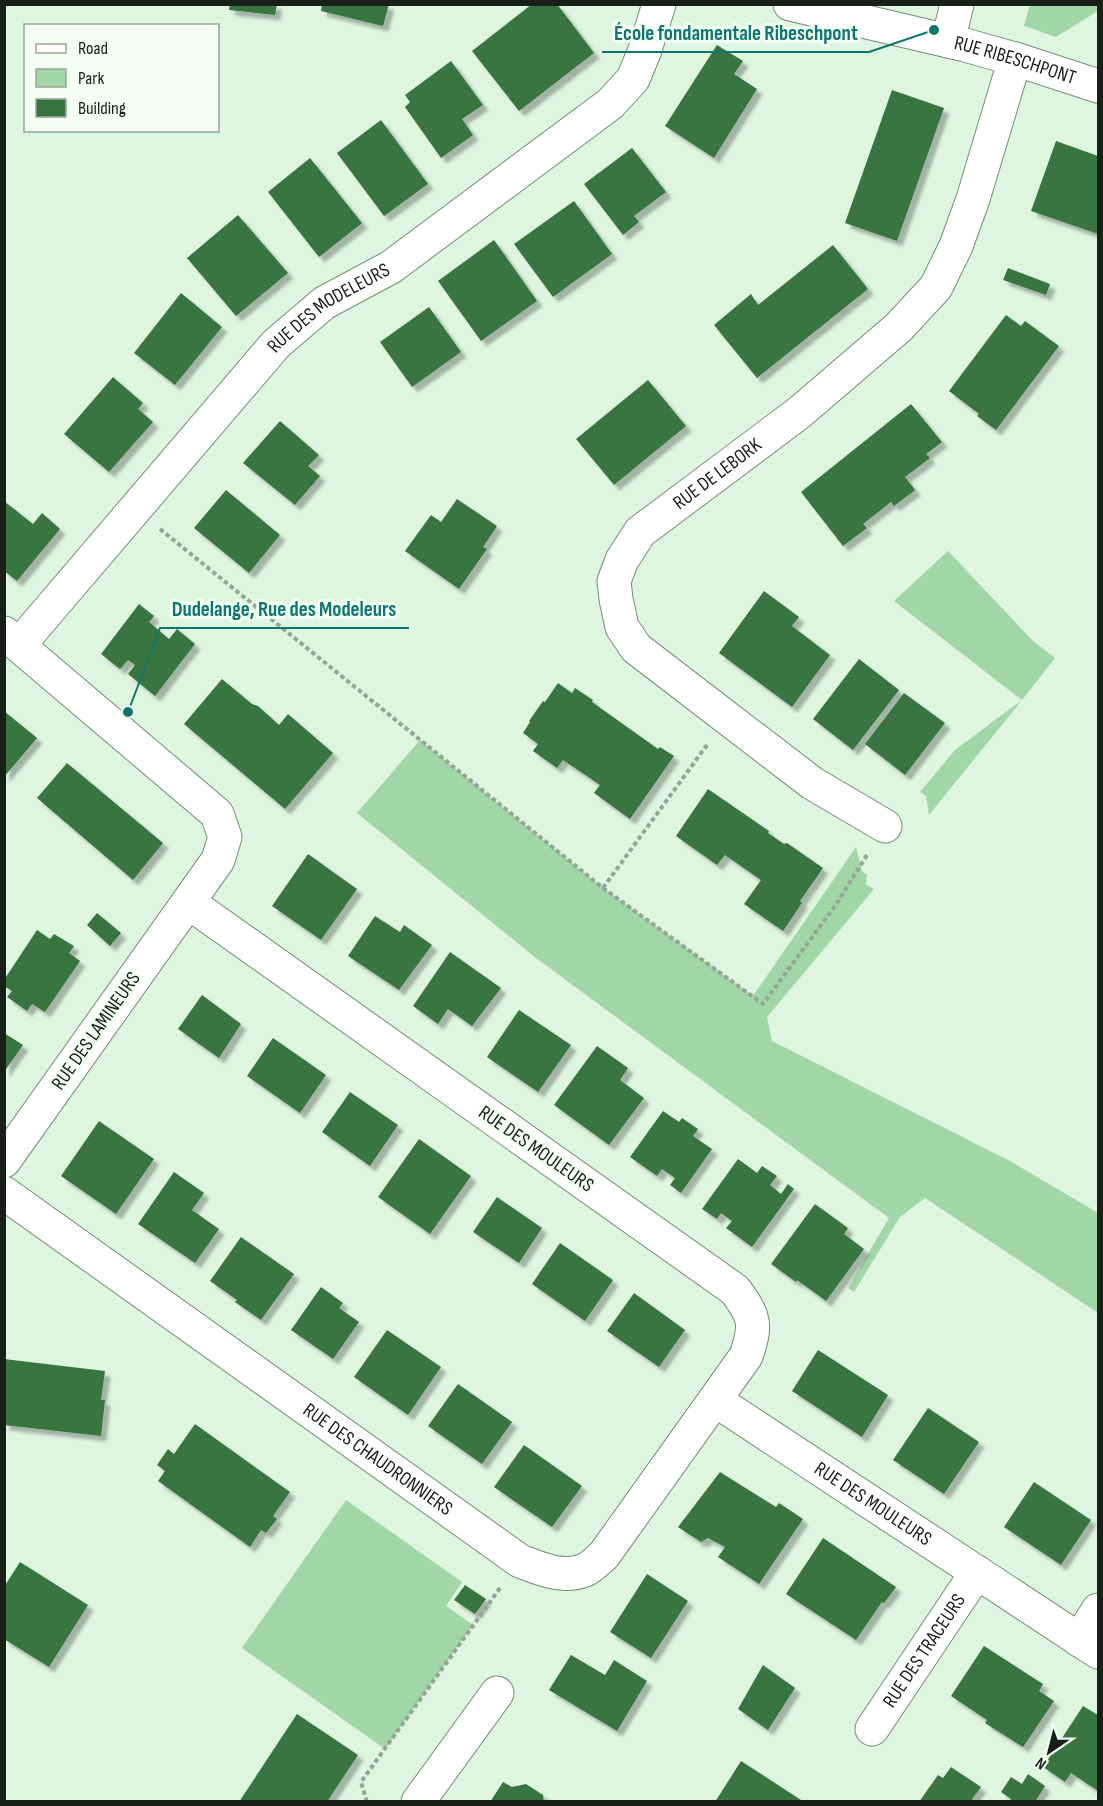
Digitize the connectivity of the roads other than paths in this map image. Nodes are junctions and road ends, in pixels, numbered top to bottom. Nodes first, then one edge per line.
1 (659, 4) edge
2 (790, 4) edge
3 (957, 4) edge
4 (948, 41) junction
5 (1015, 59) junction
6 (1098, 86) edge
7 (12, 639) edge
8 (885, 826) road end
9 (188, 902) junction
10 (4, 1161) edge
11 (4, 1193) edge
12 (716, 1400) junction
13 (977, 1572) junction
14 (1098, 1610) edge
15 (1089, 1646) edge
16 (497, 1693) dead end
17 (872, 1729) dead end
18 (418, 1802) edge

1 - 7 street, RUE DES MODELEURS
2 - 4 street, RUE RIBESCHPONT
3 - 4 street
4 - 5 street, RUE RIBESCHPONT
5 - 6 street, RUE RIBESCHPONT
5 - 8 street, RUE DE LEBORK
7 - 9 street
9 - 10 street, RUE DES LAMINEURS
9 - 12 street, RUE DES MOULEURS
11 - 12 street, RUE DES CHAUDRONNIERS
12 - 13 street, RUE DES MOULEURS
13 - 15 street, RUE DES MOULEURS
13 - 17 street, RUE DES TRACEURS
14 - 15 street, RUE DES MOULEURS
16 - 18 street

